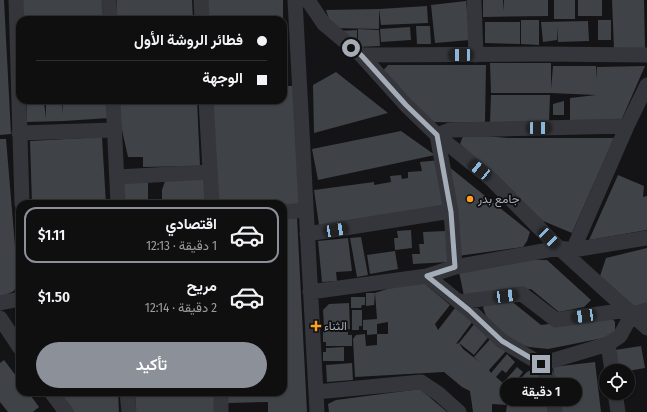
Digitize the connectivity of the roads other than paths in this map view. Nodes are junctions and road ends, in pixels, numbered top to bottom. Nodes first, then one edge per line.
1 (16, 0) edge
2 (109, 0) edge
3 (201, 0) edge
4 (474, 0) edge
5 (305, 1) edge
6 (16, 16) edge
7 (110, 16) edge
8 (202, 16) edge
9 (361, 55) junction
10 (476, 55) junction
11 (647, 55) edge
12 (647, 85) edge
13 (18, 104) edge
14 (113, 104) edge
15 (206, 104) edge
16 (627, 126) junction
17 (114, 130) junction
18 (19, 133) junction
19 (437, 135) junction
20 (210, 172) junction
21 (117, 177) junction
22 (22, 200) edge
23 (118, 200) edge
24 (212, 200) edge
25 (306, 210) junction
26 (287, 212) edge
27 (451, 212) junction
28 (307, 234) junction
29 (647, 238) edge
30 (566, 249) junction
31 (455, 267) junction
32 (427, 276) junction
33 (310, 292) junction
34 (16, 300) edge
35 (459, 302) junction
36 (0, 303) edge
37 (647, 310) edge
38 (629, 312) junction
39 (3, 328) edge
40 (647, 328) edge
41 (16, 343) edge
42 (608, 344) junction
43 (541, 364) junction
44 (611, 364) edge
45 (316, 392) junction
46 (54, 396) edge
47 (127, 396) edge
48 (220, 396) edge
49 (616, 400) edge
50 (66, 412) edge
51 (129, 412) edge
52 (221, 412) edge
53 (317, 412) edge
54 (459, 412) edge
55 (555, 412) edge
56 (618, 412) edge

1 - 6 street
2 - 7 street
3 - 8 street
4 - 10 street
5 - 9 street
5 - 25 street
9 - 10 street
9 - 19 street
10 - 11 street
12 - 16 street
13 - 18 street
14 - 17 street
15 - 20 street
16 - 19 street
16 - 30 street
17 - 18 street
17 - 21 street
18 - 22 street
19 - 27 street
19 - 30 street
20 - 21 street
20 - 24 street
21 - 23 street
25 - 26 street
25 - 28 street
27 - 28 street
27 - 31 street
28 - 33 street
29 - 30 street
30 - 31 street
30 - 38 street
31 - 32 street
32 - 33 street
32 - 35 street
33 - 45 street
34 - 36 street
35 - 38 street
35 - 43 street
37 - 38 street
38 - 40 street
38 - 42 street
39 - 41 street
42 - 43 street
42 - 44 street
43 - 55 street
45 - 53 street
45 - 54 street
46 - 50 street
47 - 51 street
48 - 52 street
49 - 56 street

